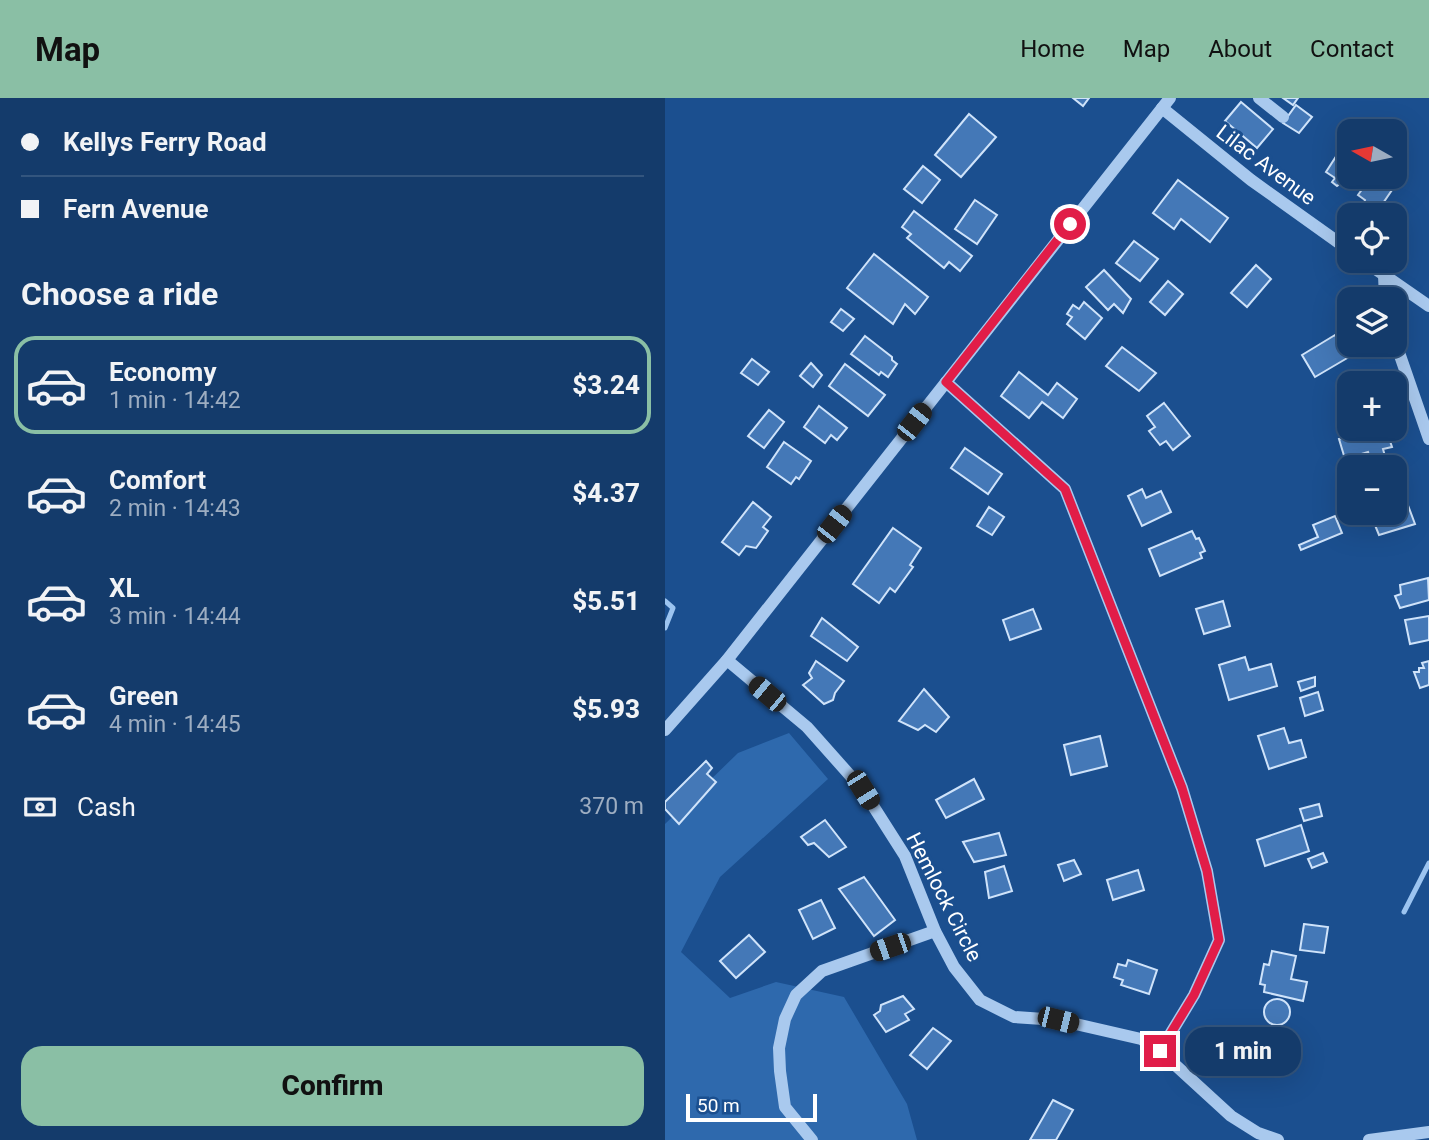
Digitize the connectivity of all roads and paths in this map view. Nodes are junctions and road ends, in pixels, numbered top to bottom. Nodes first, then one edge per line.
1 (1259, 98) edge
2 (1166, 103) edge
3 (1283, 117) dead end
4 (1337, 241) edge
5 (1381, 273) edge
6 (1384, 275) junction
7 (1384, 287) edge
8 (1429, 306) edge
9 (1401, 357) edge
10 (946, 382) junction
11 (1429, 439) edge
12 (726, 660) junction
13 (665, 730) edge
14 (935, 931) junction
15 (1160, 1051) junction
16 (1429, 1132) edge
17 (812, 1140) edge
18 (1279, 1140) edge
19 (1369, 1140) edge

1 - 3 street
2 - 4 street, Lilac Avenue
2 - 10 street
5 - 6 street
6 - 7 street
6 - 8 street
9 - 11 street
10 - 12 street
10 - 15 street
12 - 13 street
12 - 14 street, Hemlock Circle
14 - 15 street, Hemlock Circle
14 - 17 street
15 - 18 street, Hemlock Circle
16 - 19 street

